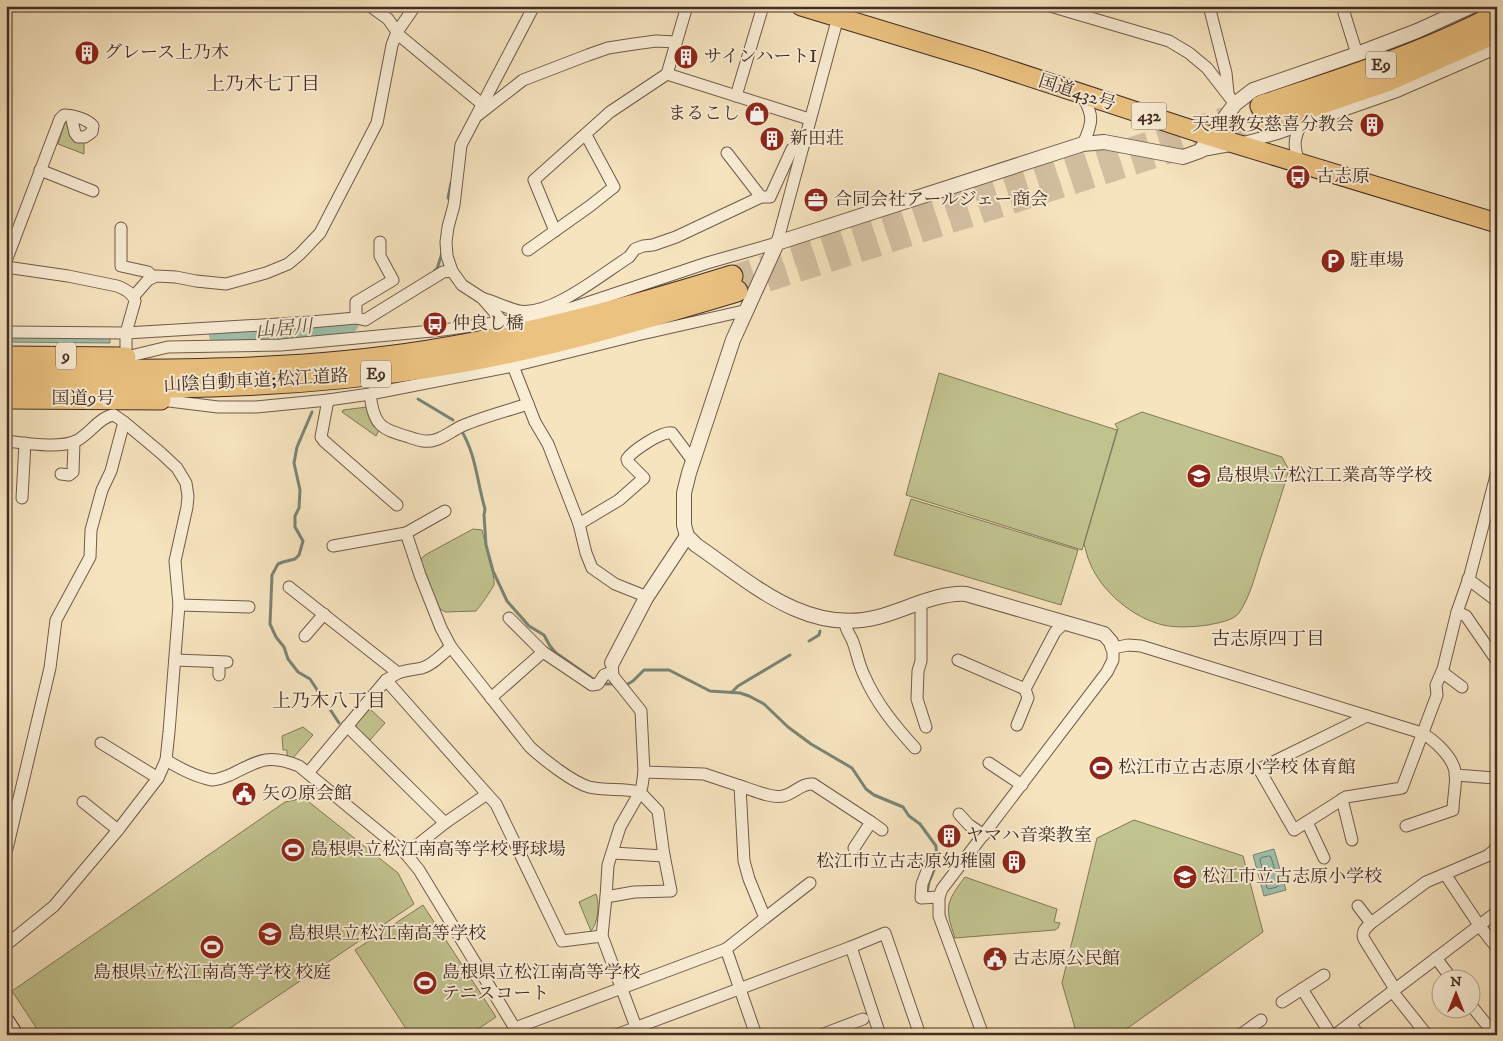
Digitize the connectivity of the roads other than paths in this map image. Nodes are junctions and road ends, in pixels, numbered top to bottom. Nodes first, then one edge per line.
1 (370, 6) edge
2 (415, 6) edge
3 (534, 6) edge
4 (687, 6) edge
5 (764, 6) edge
6 (801, 6) edge
7 (1050, 6) edge
8 (1209, 6) edge
9 (1342, 6) edge
10 (1472, 6) edge
11 (1497, 15) edge
12 (838, 17) junction
13 (397, 32) junction
14 (1497, 32) edge
15 (676, 42) junction
16 (1497, 48) edge
17 (1357, 54) junction
18 (667, 74) junction
19 (1082, 94) junction
20 (736, 96) junction
21 (1232, 100) junction
22 (482, 104) junction
23 (71, 116) dead end
24 (476, 116) junction
25 (809, 119) junction
26 (1301, 125) junction
27 (586, 135) junction
28 (803, 144) junction
29 (1083, 144) junction
30 (1205, 144) junction
31 (1238, 144) junction
32 (727, 153) dead end
33 (1299, 162) junction
34 (40, 170) junction
35 (93, 191) dead end
36 (762, 197) junction
37 (1497, 223) edge
38 (121, 228) dead end
39 (555, 231) junction
40 (380, 242) dead end
41 (777, 242) junction
42 (528, 250) dead end
43 (6, 262) edge
44 (6, 267) edge
45 (452, 270) junction
46 (153, 277) junction
47 (734, 284) tunnel mouth
48 (134, 296) junction
49 (482, 298) junction
50 (748, 310) junction
51 (361, 319) junction
52 (503, 322) junction
53 (6, 332) edge
54 (126, 333) junction
55 (354, 339) junction
56 (491, 348) junction
57 (6, 356) edge
58 (126, 357) junction
59 (513, 366) junction
60 (6, 370) edge
61 (6, 385) edge
62 (370, 394) junction
63 (6, 399) edge
64 (161, 400) junction
65 (328, 400) junction
66 (528, 404) junction
67 (118, 412) junction
68 (6, 441) edge
69 (74, 442) junction
70 (25, 443) junction
71 (693, 461) junction
72 (1497, 472) edge
73 (61, 474) dead end
74 (22, 498) dead end
75 (397, 505) dead end
76 (445, 511) dead end
77 (1492, 512) edge
78 (579, 524) junction
79 (406, 533) junction
80 (687, 536) junction
81 (332, 546) dead end
82 (1468, 579) junction
83 (289, 587) dead end
84 (646, 598) junction
85 (1497, 601) edge
86 (921, 604) junction
87 (179, 605) junction
88 (249, 607) dead end
89 (1457, 612) junction
90 (324, 614) junction
91 (509, 618) dead end
92 (845, 621) junction
93 (1065, 622) junction
94 (305, 636) dead end
95 (451, 647) junction
96 (1114, 648) junction
97 (544, 652) junction
98 (175, 660) junction
99 (958, 660) dead end
100 (1497, 661) edge
101 (612, 668) junction
102 (1442, 672) junction
103 (398, 673) junction
104 (219, 675) dead end
105 (386, 680) junction
106 (1462, 687) dead end
107 (1025, 689) junction
108 (491, 698) junction
109 (1367, 716) junction
110 (1017, 725) dead end
111 (347, 726) junction
112 (926, 727) dead end
113 (1422, 733) junction
114 (101, 743) dead end
115 (915, 748) dead end
116 (166, 760) junction
117 (989, 763) dead end
118 (644, 772) junction
119 (308, 773) junction
120 (1455, 775) junction
121 (158, 778) junction
122 (1495, 778) dead end
123 (1022, 785) junction
124 (740, 786) junction
125 (640, 792) junction
126 (487, 794) junction
127 (1342, 799) junction
128 (83, 802) dead end
129 (959, 814) dead end
130 (871, 822) junction
131 (1307, 822) junction
132 (444, 823) junction
133 (1406, 826) dead end
134 (118, 830) junction
135 (882, 830) dead end
136 (984, 835) junction
137 (1352, 840) dead end
138 (854, 848) dead end
139 (1497, 848) edge
140 (6, 853) edge
141 (406, 854) junction
142 (613, 854) junction
143 (664, 855) junction
144 (1324, 858) dead end
145 (930, 863) dead end
146 (1445, 874) junction
147 (810, 883) dead end
148 (606, 897) junction
149 (939, 898) junction
150 (1358, 906) dead end
151 (1497, 912) edge
152 (765, 918) junction
153 (1371, 923) junction
154 (1479, 925) junction
155 (602, 936) junction
156 (6, 945) edge
157 (851, 947) junction
158 (1497, 948) edge
159 (726, 949) junction
160 (1436, 958) junction
161 (1444, 968) edge
162 (1324, 975) dead end
163 (620, 988) junction
164 (740, 988) junction
165 (1302, 990) junction
166 (1393, 990) junction
167 (1282, 1002) dead end
168 (1480, 1016) edge
169 (862, 1019) dead end
170 (1261, 1020) dead end
171 (6, 1021) edge
172 (1350, 1024) junction
173 (636, 1027) junction
174 (517, 1031) edge
175 (15, 1035) edge
176 (616, 1035) edge
177 (756, 1035) edge
178 (821, 1035) edge
179 (880, 1035) edge
180 (920, 1035) edge
181 (983, 1035) edge
182 (1240, 1035) edge
183 (1331, 1035) edge
184 (1335, 1035) edge
185 (1359, 1035) edge
186 (1427, 1035) edge
187 (1495, 1035) edge

1 - 13 street
2 - 13 street
3 - 22 street
4 - 15 street
5 - 20 street
6 - 12 highway, 国道432号 / 432
7 - 21 street
8 - 21 street
9 - 17 street
10 - 17 street
11 - 14 highway, E9
12 - 19 highway, 国道432号 / 432
12 - 25 street
13 - 22 street
13 - 46 street
15 - 18 street
15 - 24 street
16 - 26 street
17 - 21 street
18 - 20 street
18 - 27 street
19 - 29 street
19 - 30 highway, 国道432号 / 432
20 - 25 street
21 - 30 street
22 - 24 street
23 - 34 street
24 - 45 street
25 - 28 street
26 - 31 street
26 - 33 street
27 - 39 street
27 - 39 street
28 - 36 street
28 - 41 street
29 - 30 street
29 - 41 street
30 - 31 highway, 国道432号 / 432
31 - 33 highway, 国道432号 / 432
32 - 36 street
33 - 37 highway, 国道432号 / 432
34 - 35 street
34 - 43 street
36 - 49 street
38 - 46 street
39 - 42 street
40 - 51 street
41 - 50 street
41 - 52 street
44 - 48 street
45 - 49 street
45 - 51 street
46 - 48 street
47 - 56 highway, 山陰自動車道;松江道路 / E9
48 - 54 street
49 - 52 street
50 - 59 street
50 - 71 street
51 - 54 street
51 - 55 street
52 - 55 street
53 - 54 street
54 - 58 street
55 - 58 street
56 - 58 highway
56 - 60 highway, 山陰自動車道;松江道路 / E9
56 - 61 highway, 山陰自動車道;松江道路 / E9
56 - 64 highway
57 - 58 highway, 9
59 - 62 street
59 - 66 street
62 - 65 street
62 - 66 street
63 - 67 highway, 国道9号
64 - 65 street
64 - 67 highway, 国道9号
65 - 75 street
66 - 78 street
67 - 69 street
67 - 87 street
67 - 140 street
68 - 70 street
69 - 70 street
69 - 73 street
70 - 74 street
71 - 78 street
71 - 80 street
72 - 77 street
76 - 79 street
77 - 82 street
78 - 84 street
79 - 81 street
79 - 95 street
80 - 84 street
80 - 92 street
82 - 85 street
82 - 89 street
83 - 90 street
84 - 101 street
86 - 92 street
86 - 93 street
86 - 112 street
87 - 88 street
87 - 98 street
89 - 100 street
89 - 102 street
90 - 94 street
90 - 103 street
91 - 97 street
92 - 115 street
93 - 96 street
93 - 107 street
95 - 103 street
95 - 108 street
96 - 109 street
96 - 123 street
97 - 101 street
97 - 108 street
98 - 104 street
98 - 116 street
99 - 107 street
101 - 118 street
102 - 106 street
102 - 113 street
103 - 105 street
105 - 111 street
105 - 126 street
107 - 110 street
108 - 125 street
109 - 113 street
109 - 131 street
111 - 119 street
111 - 132 street
113 - 120 street
113 - 127 street
114 - 121 street
116 - 119 street
116 - 121 street
117 - 123 street
118 - 124 street
118 - 125 street
119 - 141 street
120 - 122 street
120 - 133 street
121 - 134 street
123 - 136 street
124 - 130 street
124 - 152 street
125 - 142 street
125 - 143 street
126 - 132 street
126 - 155 street
127 - 131 street
127 - 137 street
128 - 134 street
129 - 136 street
130 - 135 street
130 - 138 street
131 - 144 street
132 - 141 street
134 - 156 street
136 - 149 street
139 - 146 street
141 - 174 street
142 - 143 street
142 - 148 street
143 - 148 street
145 - 149 street
146 - 153 street
146 - 154 street
147 - 152 street
148 - 155 street
149 - 181 street
150 - 153 street
151 - 154 street
152 - 159 street
153 - 166 street
154 - 158 street
154 - 160 street
155 - 163 street
157 - 164 street
157 - 179 street
157 - 180 street
159 - 163 street
159 - 164 street
160 - 161 street
160 - 166 street
162 - 165 street
163 - 173 street
163 - 174 street
164 - 173 street
164 - 177 street
165 - 167 street
165 - 183 street
166 - 172 street
166 - 186 street
168 - 187 street
169 - 178 street
170 - 182 street
171 - 175 main road
172 - 184 street
172 - 185 street
173 - 176 street

